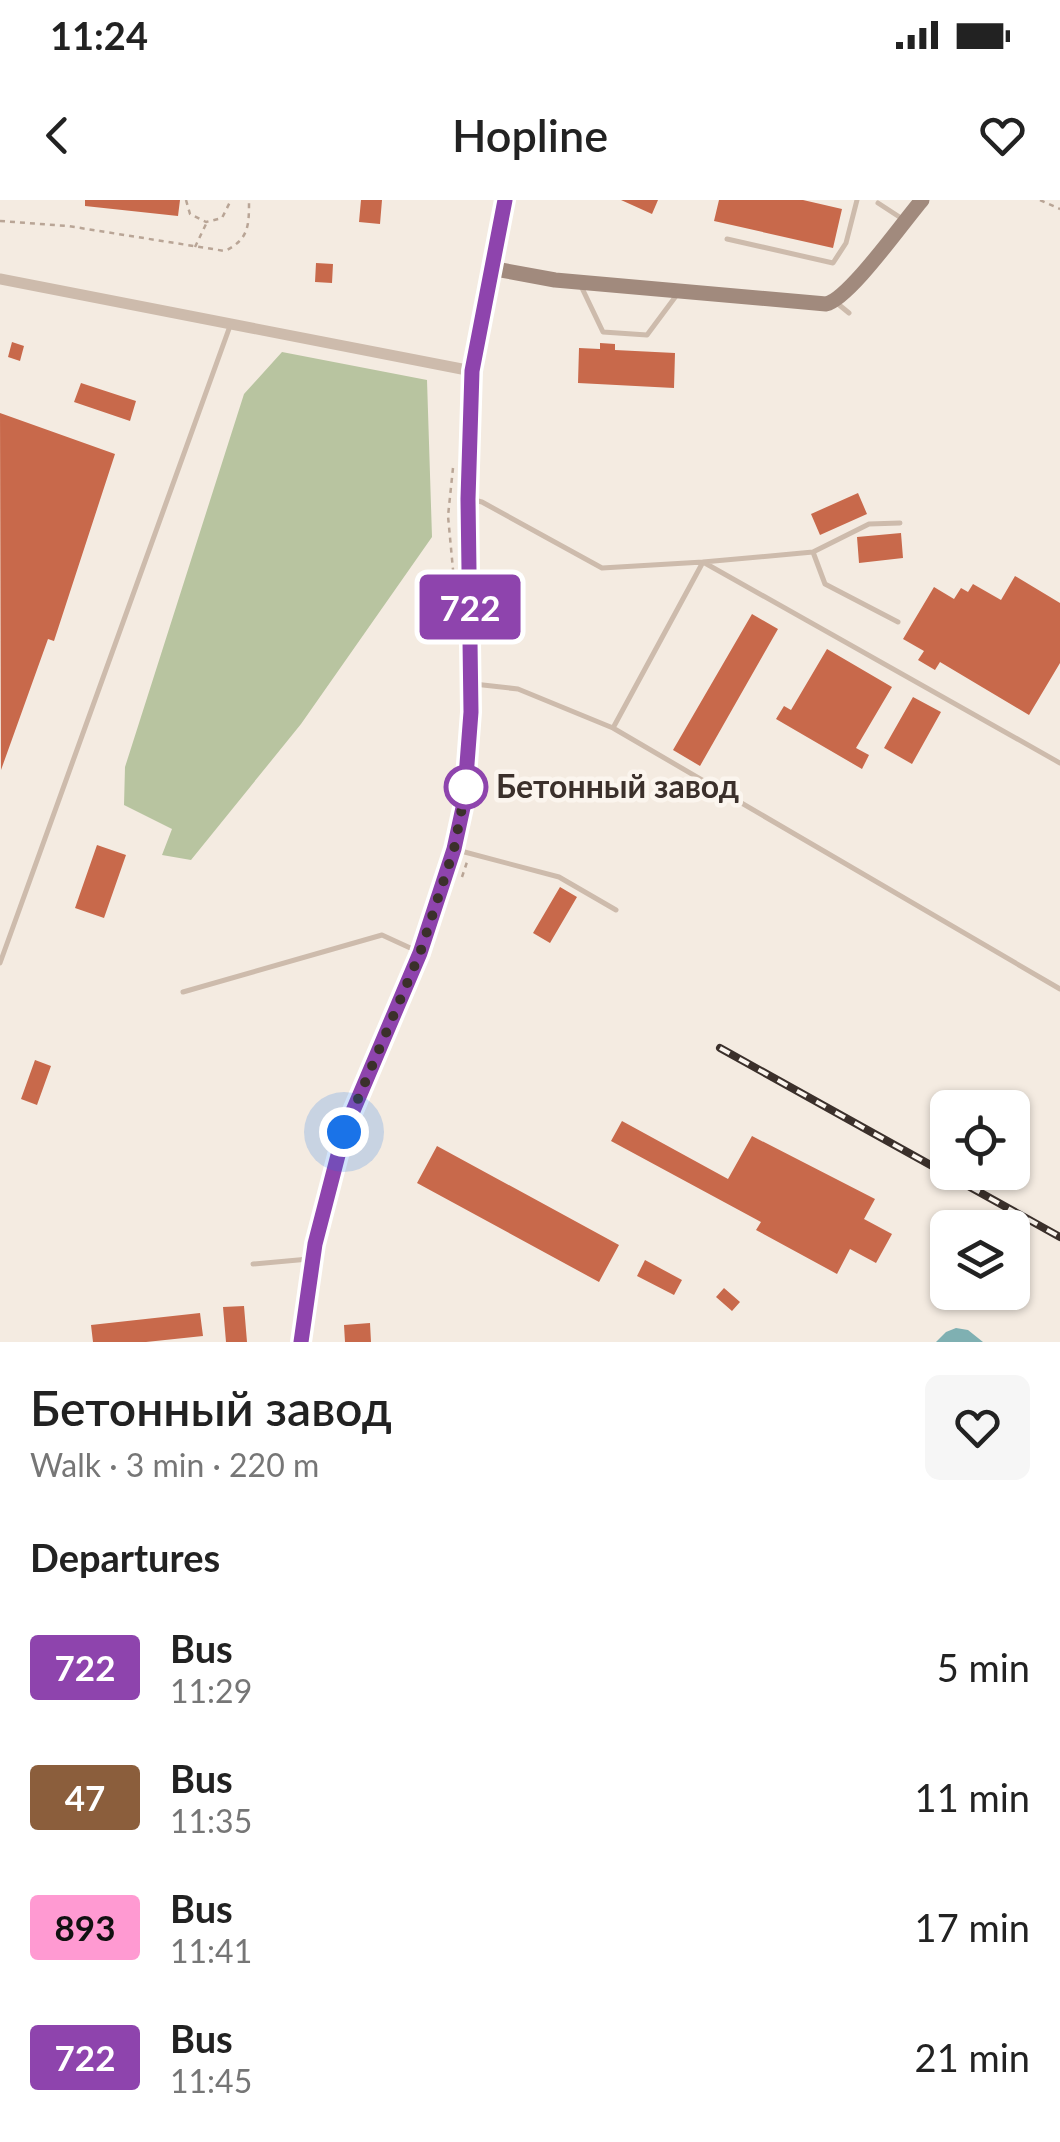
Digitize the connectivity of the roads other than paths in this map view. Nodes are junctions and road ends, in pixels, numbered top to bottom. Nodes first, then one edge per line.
1 (505, 200) edge
2 (922, 200) edge
3 (853, 201) edge
4 (878, 203) dead end
5 (904, 221) junction
6 (727, 239) dead end
7 (490, 268) junction
8 (0, 278) edge
9 (580, 283) junction
10 (678, 292) junction
11 (231, 324) junction
12 (472, 371) junction
13 (468, 499) junction
14 (900, 523) dead end
15 (813, 552) junction
16 (704, 562) junction
17 (898, 622) dead end
18 (471, 684) junction
19 (612, 728) junction
20 (1060, 763) edge
21 (454, 849) junction
22 (616, 910) dead end
23 (420, 953) junction
24 (0, 962) edge
25 (1060, 989) edge
26 (183, 992) dead end
27 (314, 1258) junction
28 (253, 1264) dead end
29 (301, 1342) edge

1 - 7 main road
2 - 5 main road
3 - 6 lane
4 - 5 lane
5 - 10 main road
7 - 9 main road
7 - 12 main road
8 - 11 street
9 - 10 main road
9 - 10 lane
11 - 12 street
11 - 24 lane
12 - 13 main road
13 - 16 lane
13 - 18 main road
14 - 15 lane
15 - 16 lane
15 - 17 lane
16 - 19 lane
16 - 20 lane
18 - 19 lane
18 - 21 main road
19 - 25 lane
21 - 22 lane
21 - 23 main road
23 - 26 lane
23 - 27 main road
27 - 28 lane
27 - 29 main road

